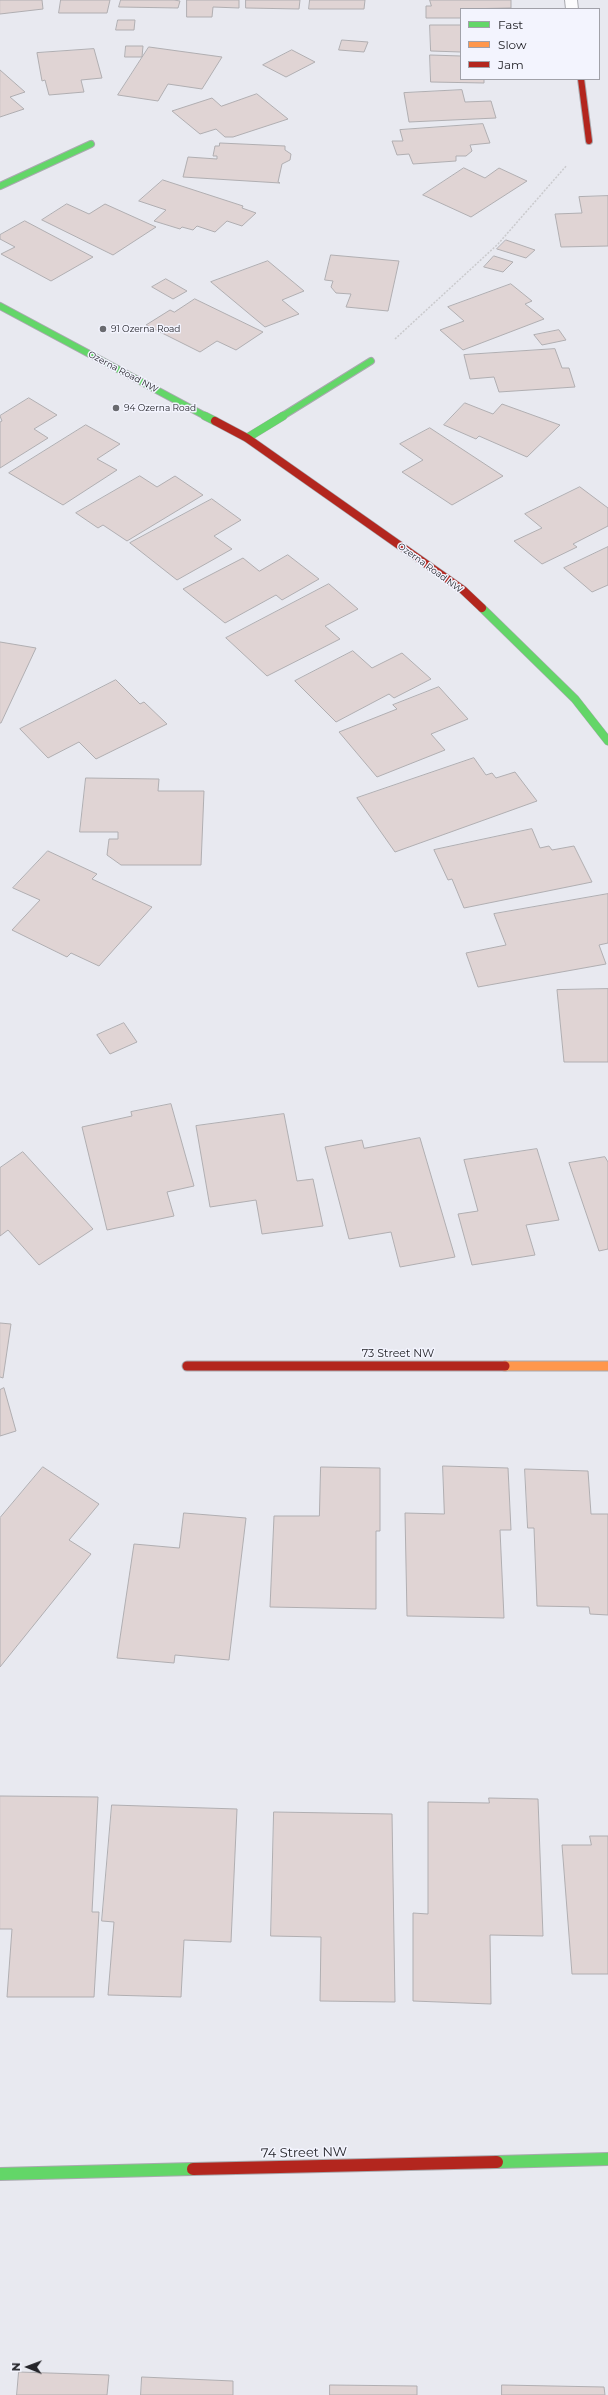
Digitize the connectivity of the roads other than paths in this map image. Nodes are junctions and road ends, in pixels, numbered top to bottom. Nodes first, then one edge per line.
1 (581, 80) edge
2 (589, 141) road end
3 (91, 144) dead end
4 (0, 186) edge
5 (0, 306) edge
6 (371, 361) road end
7 (247, 438) junction
8 (608, 741) edge
9 (187, 1366) dead end
10 (608, 1366) edge
11 (608, 2159) edge
12 (0, 2174) edge

1 - 2 street
3 - 4 street
5 - 7 street, Ozerna Road NW
6 - 7 street
7 - 8 street, Ozerna Road NW
9 - 10 street, 73 Street NW
11 - 12 street, 74 Street NW

